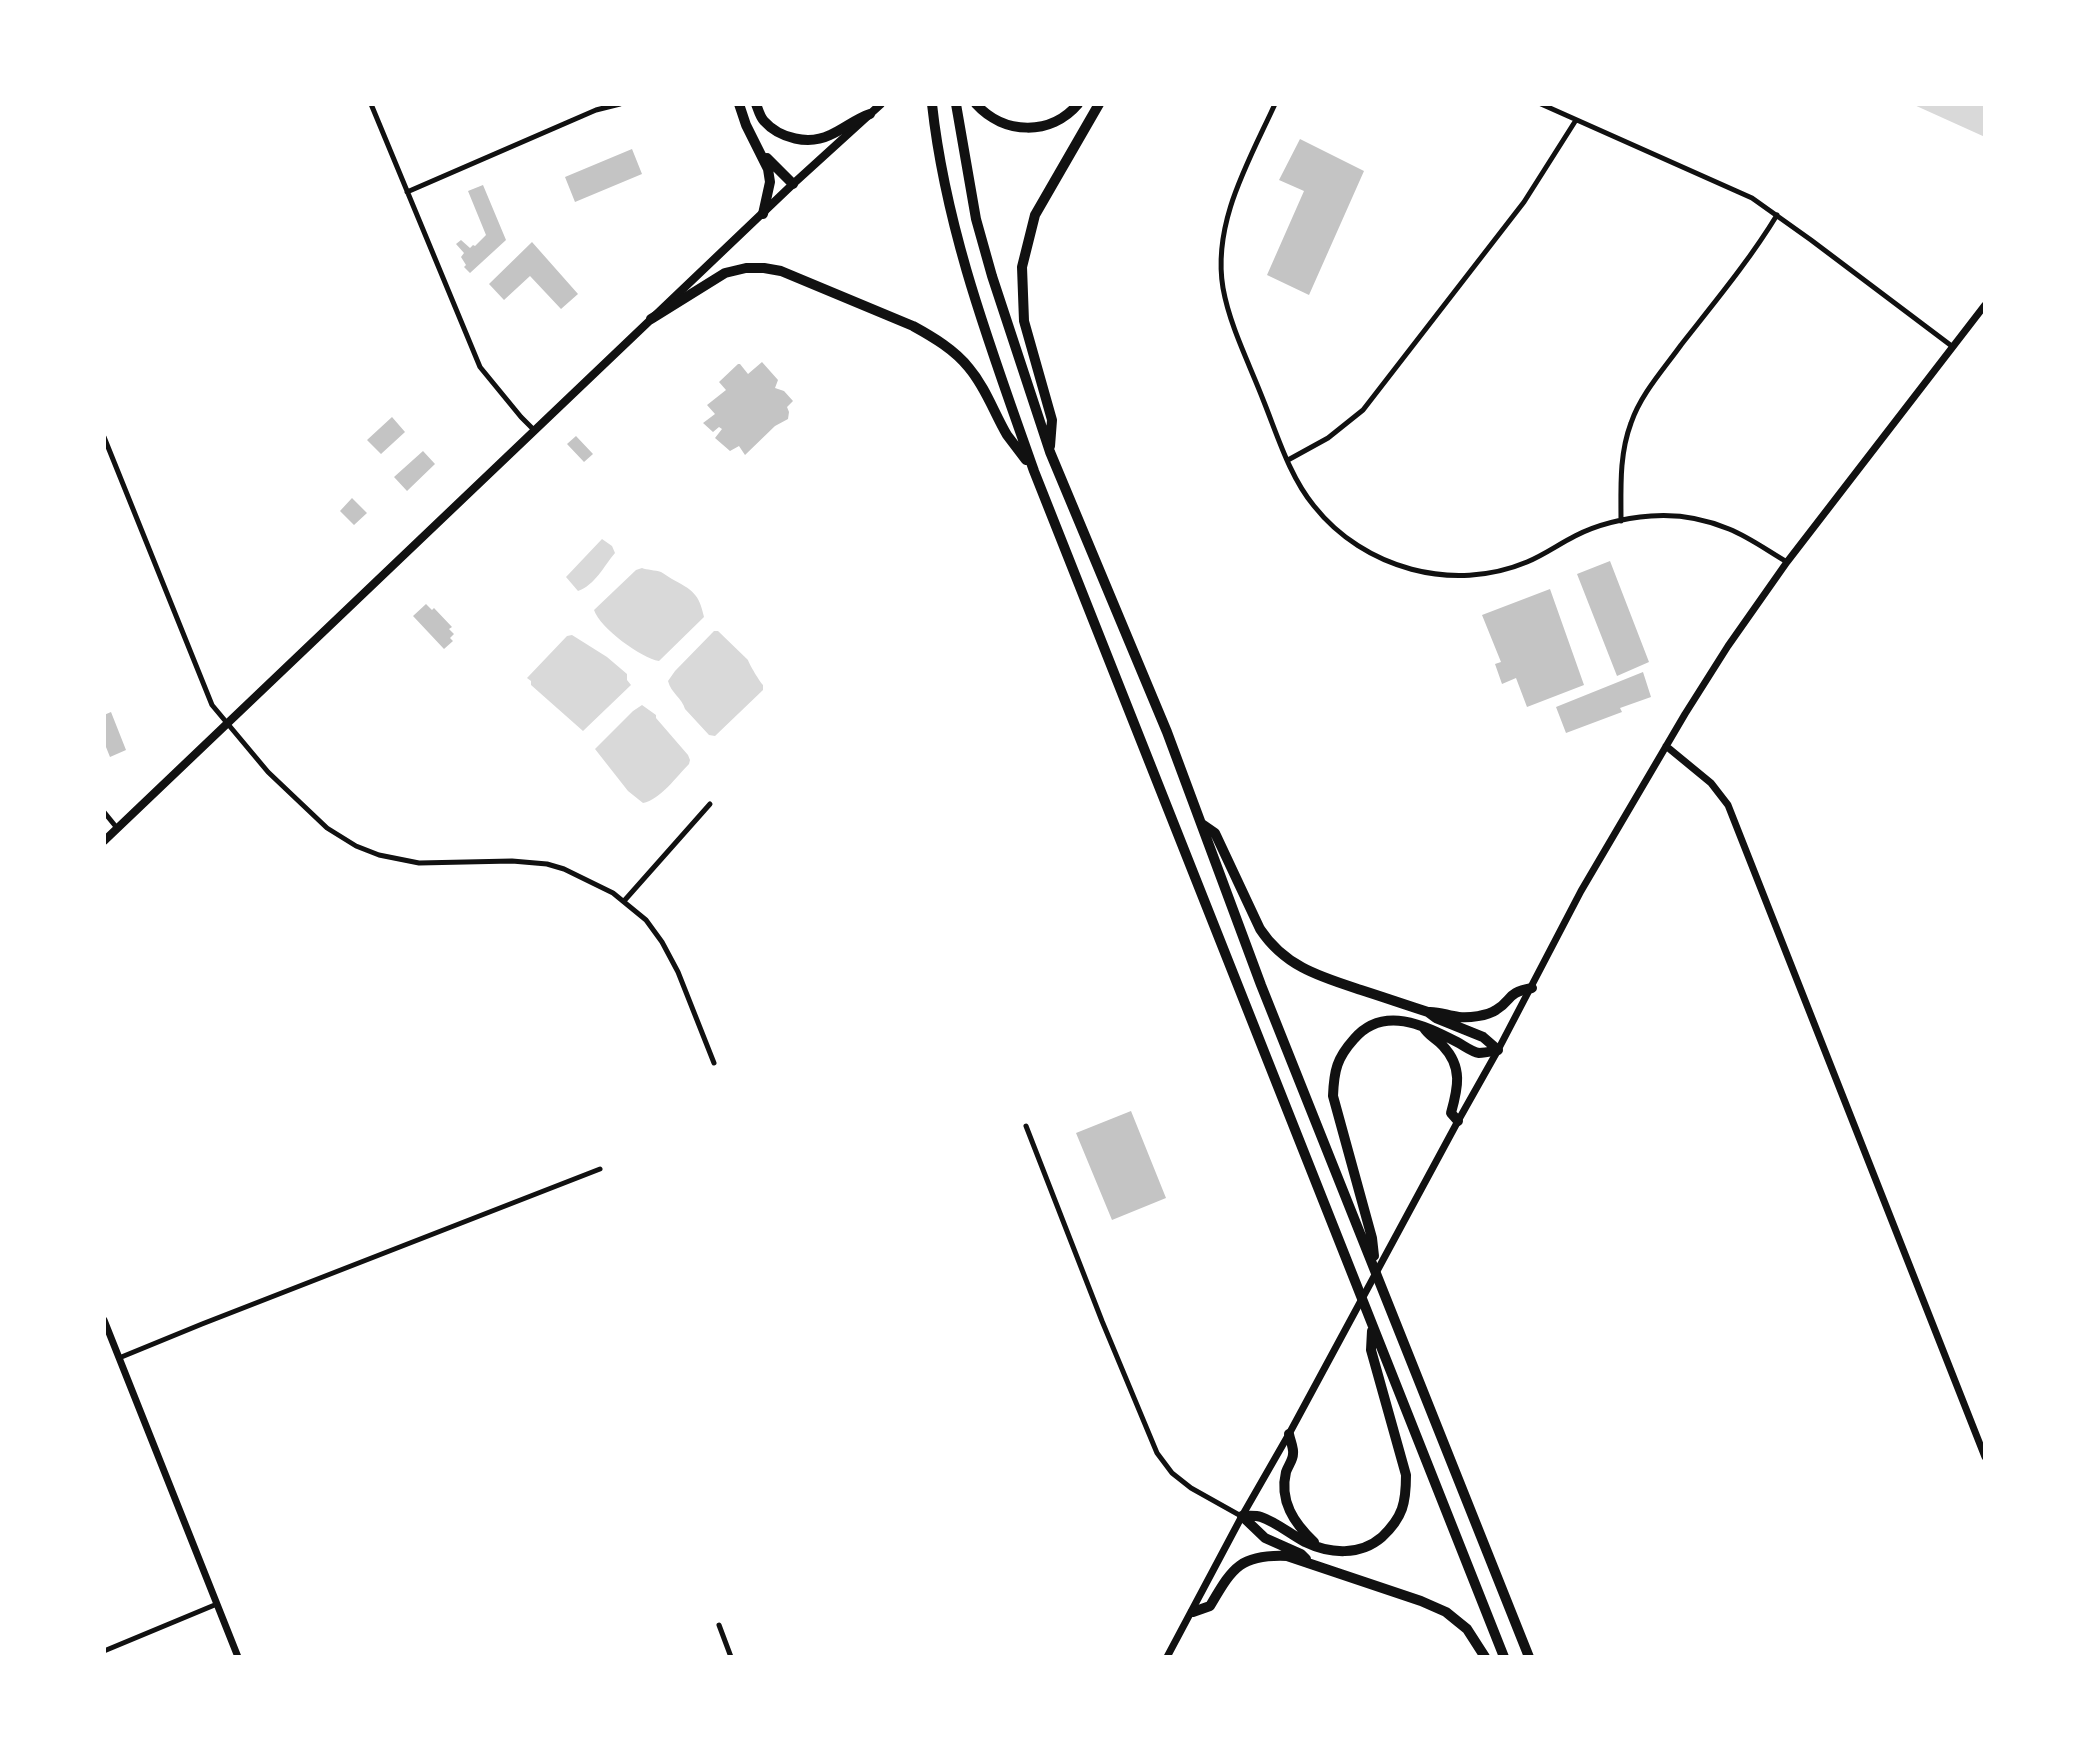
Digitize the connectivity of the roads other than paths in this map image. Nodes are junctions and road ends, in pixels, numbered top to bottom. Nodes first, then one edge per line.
1 (371, 104) edge
2 (620, 104) edge
3 (739, 104) edge
4 (756, 104) edge
5 (881, 104) edge
6 (956, 104) edge
7 (976, 104) edge
8 (1078, 104) edge
9 (1099, 104) edge
10 (1275, 104) edge
11 (1541, 104) edge
12 (931, 106) edge
13 (870, 114) junction
14 (1576, 120) junction
15 (757, 148) junction
16 (793, 184) junction
17 (407, 192) junction
18 (763, 214) junction
19 (1777, 215) junction
20 (1985, 305) edge
21 (651, 319) junction
22 (1953, 347) junction
23 (535, 431) junction
24 (104, 437) edge
25 (1050, 452) junction
26 (1288, 460) junction
27 (1034, 471) junction
28 (1621, 521) junction
29 (1787, 562) junction
30 (228, 723) junction
31 (1666, 746) junction
32 (710, 804) dead end
33 (104, 812) edge
34 (1200, 823) junction
35 (118, 829) junction
36 (104, 841) edge
37 (624, 901) junction
38 (1532, 988) junction
39 (1428, 1012) junction
40 (1423, 1026) junction
41 (1498, 1050) junction
42 (714, 1063) dead end
43 (1458, 1121) junction
44 (1026, 1126) dead end
45 (600, 1169) dead end
46 (1376, 1271) junction
47 (104, 1320) edge
48 (1372, 1326) junction
49 (119, 1358) junction
50 (1289, 1434) junction
51 (1985, 1457) edge
52 (1242, 1516) junction
53 (1318, 1546) junction
54 (1309, 1563) junction
55 (217, 1604) junction
56 (1193, 1612) junction
57 (719, 1625) dead end
58 (104, 1651) edge
59 (238, 1657) edge
60 (731, 1657) edge
61 (1167, 1657) edge
62 (1485, 1657) edge
63 (1504, 1657) edge
64 (1529, 1657) edge

1 - 17 street
2 - 17 street
3 - 15 highway
4 - 13 highway
5 - 13 main road
6 - 25 highway
7 - 8 highway
9 - 25 highway
10 - 26 street
11 - 14 street
12 - 27 highway
13 - 16 main road
14 - 19 street
14 - 26 street
15 - 16 highway
15 - 18 highway
16 - 18 main road
17 - 23 street
18 - 21 main road
19 - 22 street
19 - 28 street
20 - 22 street
21 - 23 main road
21 - 27 highway
22 - 29 street
23 - 30 main road
24 - 30 street
25 - 34 highway
26 - 28 street
27 - 48 highway
28 - 29 street
29 - 31 street
30 - 35 main road
30 - 37 street
31 - 38 street
31 - 51 street
32 - 37 street
33 - 35 street
34 - 39 highway
34 - 46 highway
35 - 36 main road
37 - 42 street
38 - 39 highway
38 - 41 street
39 - 41 highway
40 - 41 highway
40 - 43 highway
40 - 46 highway
41 - 43 street
43 - 50 street
44 - 52 street
45 - 49 street
46 - 64 highway
47 - 49 street
48 - 53 highway
48 - 63 highway
49 - 55 street
50 - 52 street
50 - 53 highway
52 - 53 highway
52 - 54 highway
52 - 56 street
54 - 56 highway
54 - 62 highway
55 - 58 street
55 - 59 street
56 - 61 street
57 - 60 street

